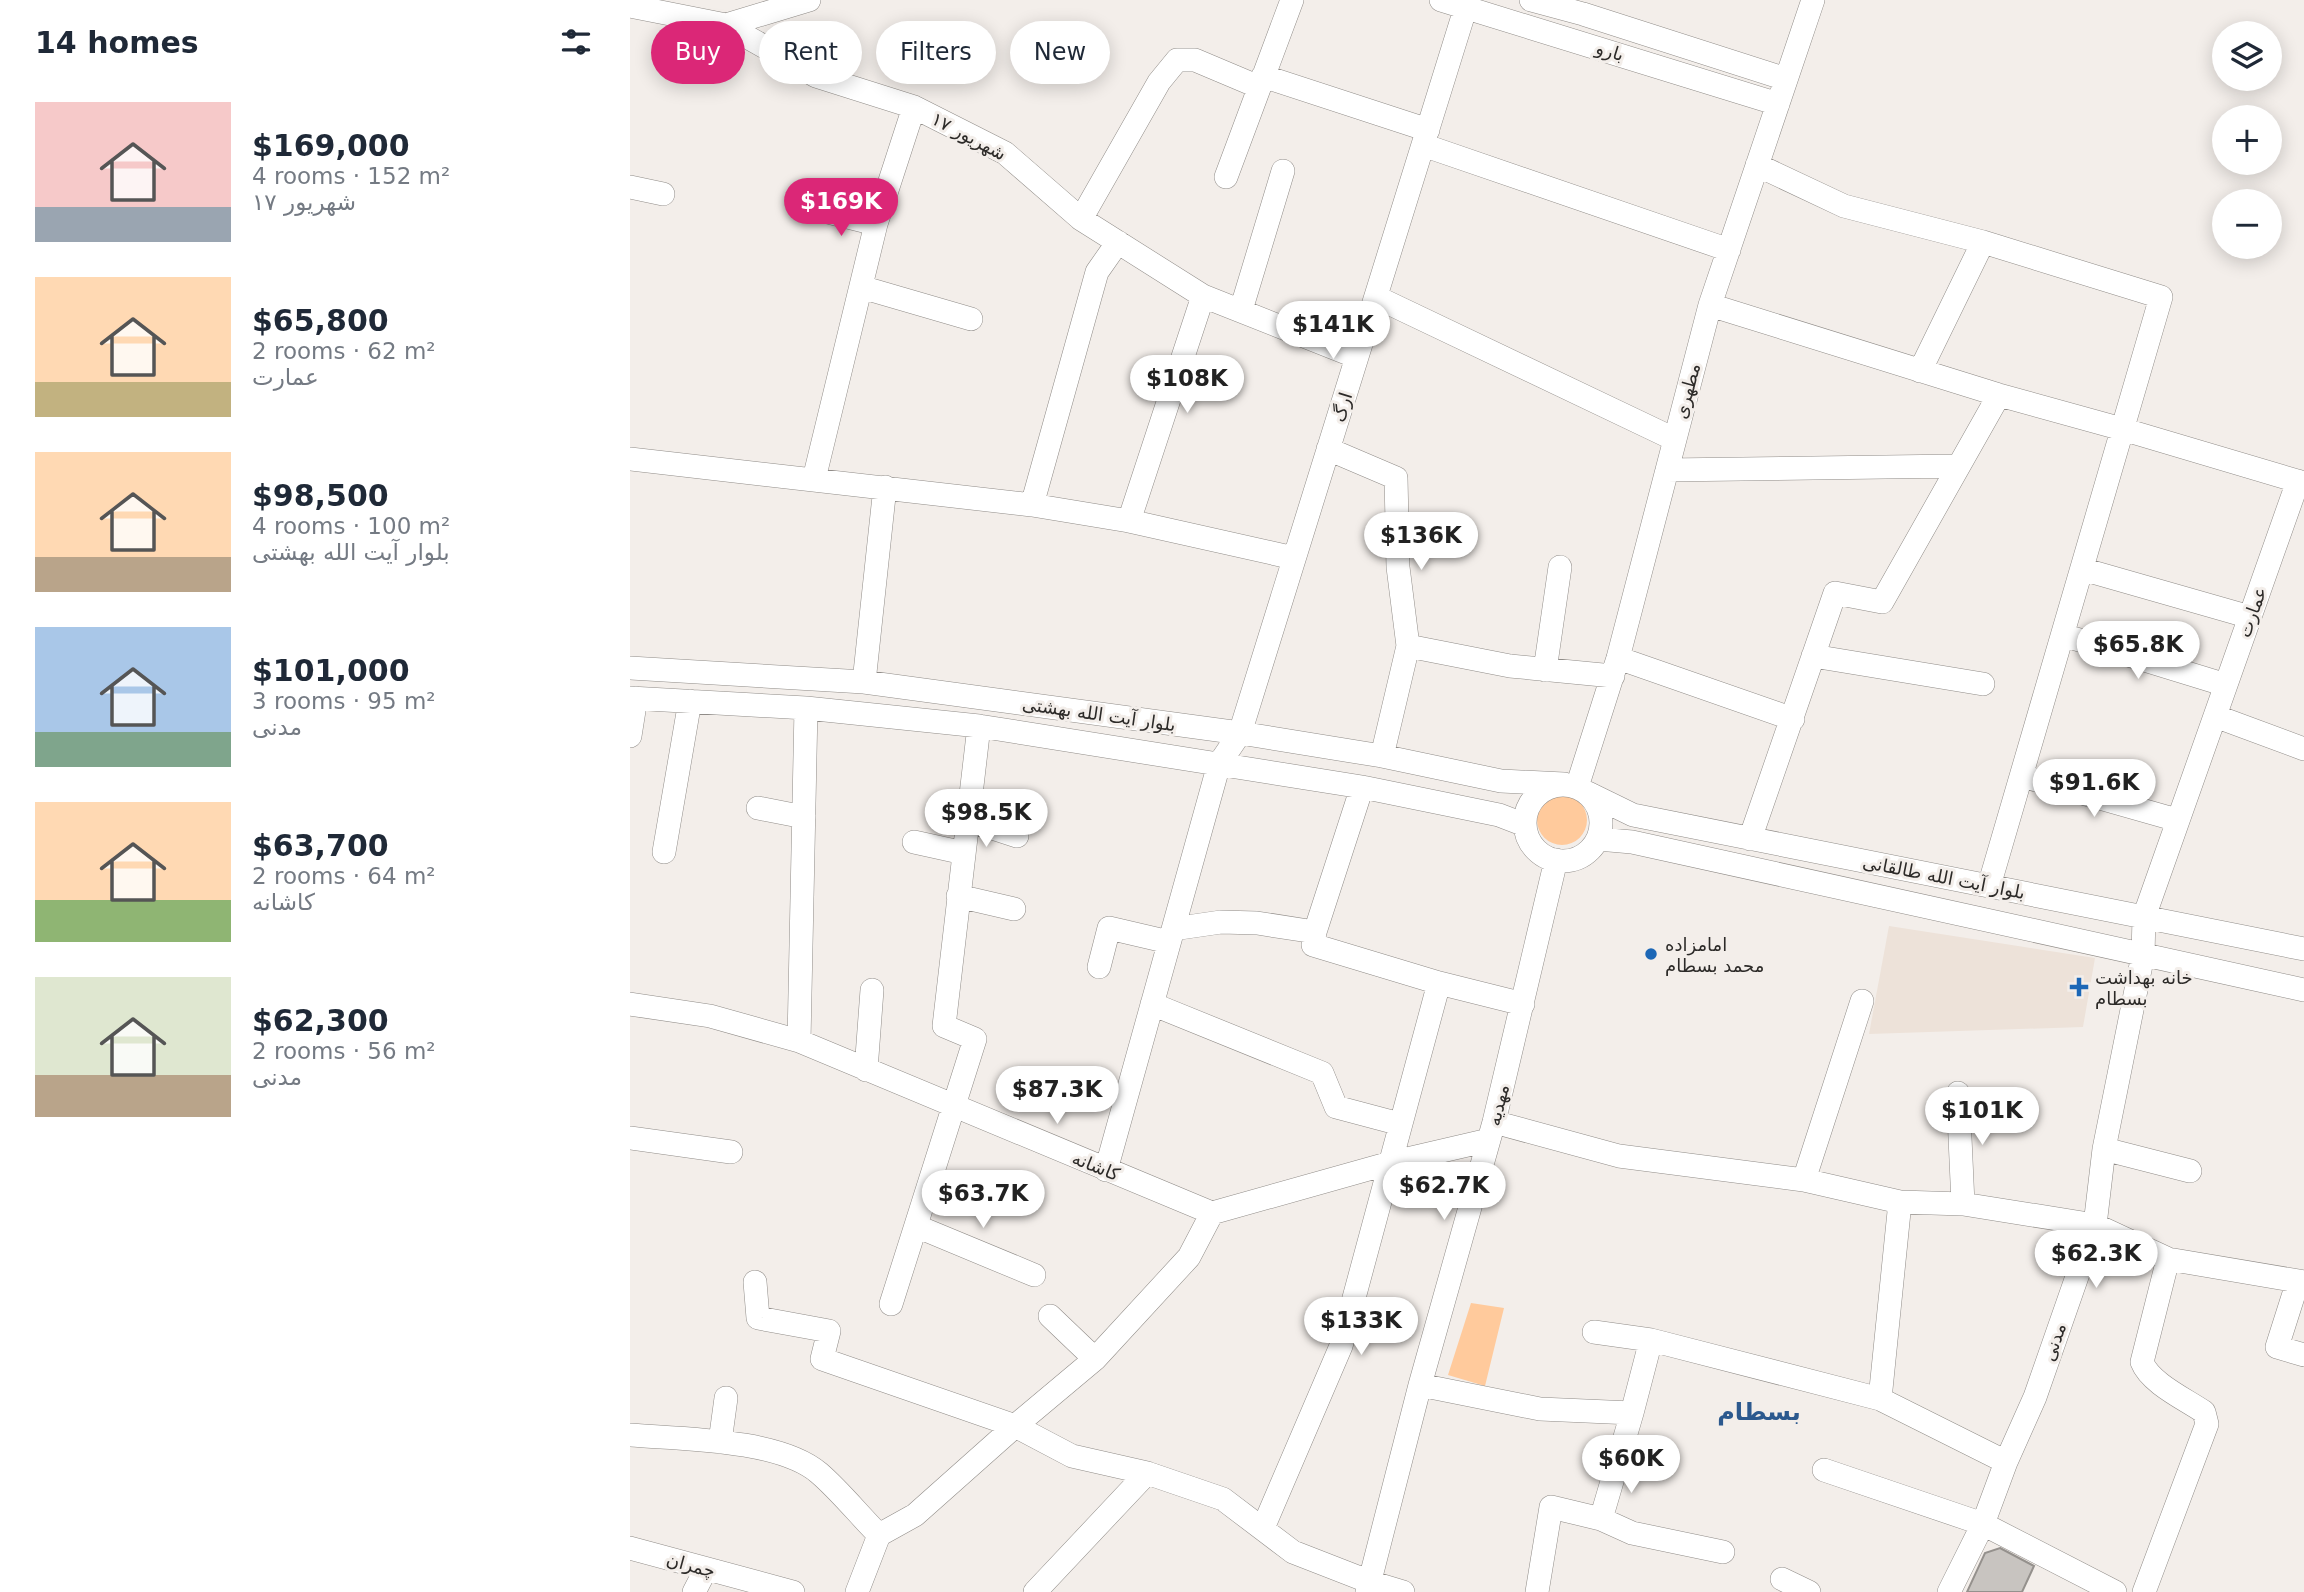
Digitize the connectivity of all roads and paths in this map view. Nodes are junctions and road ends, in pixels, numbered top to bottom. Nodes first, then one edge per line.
1 (809, 0) edge
2 (1292, 0) edge
3 (1441, 0) edge
4 (1531, 0) edge
5 (1812, 0) edge
6 (1467, 3) edge
7 (630, 6) edge
8 (1585, 7) edge
9 (706, 21) edge
10 (739, 21) edge
11 (745, 36) edge
12 (1786, 79) junction
13 (1261, 82) junction
14 (1778, 104) junction
15 (914, 107) junction
16 (1426, 138) junction
17 (1758, 165) junction
18 (1283, 171) dead end
19 (1226, 177) dead end
20 (630, 187) edge
21 (663, 194) dead end
22 (817, 209) dead end
23 (1081, 219) junction
24 (876, 225) junction
25 (1118, 242) junction
26 (1983, 242) junction
27 (1729, 250) junction
28 (861, 287) junction
29 (1203, 296) junction
30 (1376, 298) junction
31 (1710, 305) junction
32 (1241, 310) junction
33 (971, 319) dead end
34 (1357, 357) junction
35 (1920, 371) junction
36 (1999, 395) junction
37 (2122, 429) junction
38 (1674, 439) junction
39 (1328, 449) junction
40 (630, 459) edge
41 (1957, 466) junction
42 (1667, 470) junction
43 (814, 479) junction
44 (2301, 482) edge
45 (885, 487) junction
46 (1031, 505) junction
47 (1129, 521) junction
48 (1294, 558) junction
49 (1560, 567) dead end
50 (2082, 569) junction
51 (2250, 617) junction
52 (2063, 635) junction
53 (1408, 646) junction
54 (1814, 656) junction
55 (1616, 667) junction
56 (630, 668) edge
57 (1545, 670) junction
58 (864, 682) junction
59 (1983, 684) dead end
60 (2226, 685) junction
61 (633, 698) edge
62 (690, 701) junction
63 (806, 708) junction
64 (2215, 716) junction
65 (1793, 719) junction
66 (979, 726) junction
67 (1240, 733) junction
68 (630, 736) edge
69 (2304, 749) edge
70 (1382, 756) junction
71 (1219, 764) junction
72 (2022, 776) junction
73 (1362, 787) junction
74 (1576, 788) junction
75 (758, 808) dead end
76 (804, 817) junction
77 (968, 820) junction
78 (2177, 820) junction
79 (1525, 825) junction
80 (1017, 836) dead end
81 (1598, 839) junction
82 (1749, 839) junction
83 (914, 842) dead end
84 (664, 852) dead end
85 (964, 853) junction
86 (1556, 860) junction
87 (1989, 886) junction
88 (958, 896) junction
89 (1014, 909) dead end
90 (2144, 917) junction
91 (1315, 932) junction
92 (1171, 936) junction
93 (2304, 949) edge
94 (2143, 956) junction
95 (1099, 967) dead end
96 (1439, 983) junction
97 (872, 990) dead end
98 (2304, 990) edge
99 (1862, 1001) dead end
100 (630, 1004) edge
101 (1152, 1004) junction
102 (1523, 1004) junction
103 (799, 1041) junction
104 (866, 1070) junction
105 (1958, 1093) dead end
106 (953, 1106) junction
107 (1400, 1124) junction
108 (1492, 1131) junction
109 (630, 1138) edge
110 (2104, 1149) junction
111 (731, 1152) dead end
112 (1390, 1163) junction
113 (1106, 1170) junction
114 (2190, 1171) dead end
115 (1804, 1180) junction
116 (1900, 1202) junction
117 (1963, 1204) junction
118 (1212, 1213) junction
119 (2095, 1225) junction
120 (916, 1226) junction
121 (2168, 1259) junction
122 (1034, 1275) dead end
123 (755, 1282) dead end
124 (2301, 1282) edge
125 (891, 1304) dead end
126 (1050, 1316) dead end
127 (1594, 1332) dead end
128 (1651, 1340) junction
129 (2304, 1355) edge
130 (1095, 1359) junction
131 (1420, 1385) junction
132 (726, 1398) dead end
133 (1880, 1399) junction
134 (1632, 1413) junction
135 (1015, 1426) junction
136 (630, 1435) edge
137 (720, 1442) junction
138 (2006, 1462) junction
139 (1824, 1470) dead end
140 (1147, 1473) junction
141 (1601, 1519) junction
142 (1983, 1524) junction
143 (1263, 1528) junction
144 (879, 1535) junction
145 (630, 1548) edge
146 (1723, 1552) dead end
147 (706, 1569) junction
148 (1782, 1579) dead end
149 (1368, 1587) edge
150 (694, 1592) edge
151 (793, 1592) edge
152 (857, 1592) edge
153 (1035, 1592) edge
154 (1403, 1592) edge
155 (1537, 1592) edge
156 (1809, 1592) edge
157 (1949, 1592) edge
158 (2115, 1592) edge
159 (2144, 1592) edge

1 - 10 street
2 - 13 street
3 - 6 street, بارو
4 - 8 street, بارو
5 - 12 street, مطهری
6 - 14 street, بارو
6 - 16 street, ارگ
7 - 9 street, ۱۷ شهریور
8 - 12 street, بارو
11 - 15 street, ۱۷ شهریور
12 - 14 street, مطهری
13 - 16 street
13 - 19 street
13 - 23 street
14 - 17 street, مطهری
15 - 23 street, ۱۷ شهریور
15 - 24 street
16 - 27 street
16 - 30 street, ارگ
17 - 26 street
17 - 27 street, مطهری
18 - 32 street
20 - 21 street
22 - 24 street
23 - 25 street, ۱۷ شهریور
24 - 28 street
25 - 29 street, ۱۷ شهریور
25 - 46 street
26 - 35 street
26 - 37 street
27 - 31 street, مطهری
28 - 33 street
28 - 43 street
29 - 32 street, ۱۷ شهریور
29 - 47 street
30 - 34 street, ارگ
30 - 38 street
31 - 35 street, عمارت
31 - 38 street, مطهری
32 - 34 street, ۱۷ شهریور
34 - 39 street, ارگ
35 - 36 street, عمارت
36 - 37 street, عمارت
36 - 41 street
37 - 44 street, عمارت
37 - 50 street
38 - 42 street, مطهری
39 - 48 street, ارگ
39 - 53 street
40 - 43 street
41 - 42 street
41 - 54 street
42 - 55 street, مطهری
43 - 45 street
44 - 51 street, عمارت
45 - 46 street
45 - 58 street
46 - 47 street
47 - 48 street
48 - 67 street, ارگ
49 - 57 street
50 - 51 street
50 - 52 street
51 - 60 street, عمارت
52 - 60 street
52 - 72 street
53 - 57 street
53 - 70 street
54 - 59 street
54 - 65 street
55 - 57 street
55 - 65 street
55 - 74 street, مطهری
56 - 58 street, بلوار آیت الله بهشتی
58 - 67 street, بلوار آیت الله بهشتی
60 - 64 street, عمارت
61 - 62 street, بلوار آیت الله بهشتی
61 - 68 street
62 - 63 street, بلوار آیت الله بهشتی
62 - 84 street
63 - 66 street, بلوار آیت الله بهشتی
63 - 76 street
64 - 69 street
64 - 78 street, عمارت
65 - 82 street
66 - 71 street, بلوار آیت الله بهشتی
66 - 77 street
67 - 70 street, بلوار آیت الله بهشتی
67 - 71 street, ارگ
70 - 74 street, بلوار آیت الله بهشتی
71 - 73 street, بلوار آیت الله بهشتی
71 - 92 street, ارگ
72 - 78 street
72 - 87 street
73 - 79 street, بلوار آیت الله بهشتی
73 - 91 street
74 - 79 street
74 - 81 street
74 - 82 street, بلوار آیت الله طالقانی
75 - 76 street
76 - 103 street
77 - 80 street
77 - 85 street
78 - 90 street, عمارت
79 - 86 street
81 - 86 street
81 - 94 street, بلوار آیت الله طالقانی
82 - 87 street, بلوار آیت الله طالقانی
83 - 85 street
85 - 88 street
86 - 102 street, مهدیه
87 - 90 street, بلوار آیت الله طالقانی
88 - 89 street
88 - 106 street
90 - 93 street, بلوار آیت الله طالقانی
90 - 94 street, عمارت
91 - 92 street
91 - 96 street
92 - 95 street
92 - 101 street, ارگ
94 - 98 street, بلوار آیت الله طالقانی
94 - 110 street, مدنی
96 - 102 street
96 - 107 street
97 - 104 street
99 - 115 street
100 - 103 street, کاشانه
101 - 107 street
101 - 113 street, ارگ
102 - 108 street, مهدیه
103 - 104 street, کاشانه
104 - 106 street, کاشانه
105 - 117 street
106 - 113 street, کاشانه
106 - 120 street
107 - 112 street
108 - 112 street
108 - 115 street
108 - 131 street, مهدیه
109 - 111 street
110 - 114 street
110 - 119 street, مدنی
112 - 118 street
112 - 143 street
113 - 118 street, کاشانه
115 - 116 street
116 - 117 street
116 - 133 street
117 - 119 street
118 - 130 street
119 - 121 street
119 - 138 street, مدنی
120 - 122 street
120 - 125 street
121 - 124 street
121 - 159 street
123 - 135 street
124 - 129 street
126 - 130 street
127 - 128 street
128 - 133 street
128 - 134 street
130 - 135 street
131 - 134 street
131 - 149 street, مهدیه
132 - 137 street
133 - 138 street
134 - 141 street
135 - 140 street
135 - 144 street
136 - 137 street
137 - 144 street
138 - 142 street, مدنی
139 - 142 street
140 - 143 street
140 - 153 street
141 - 146 street
141 - 155 street
142 - 157 street, مدنی
142 - 158 street
143 - 149 street
144 - 152 street
145 - 147 street, چمران
147 - 150 street
147 - 151 street, چمران
148 - 156 street
149 - 154 street

